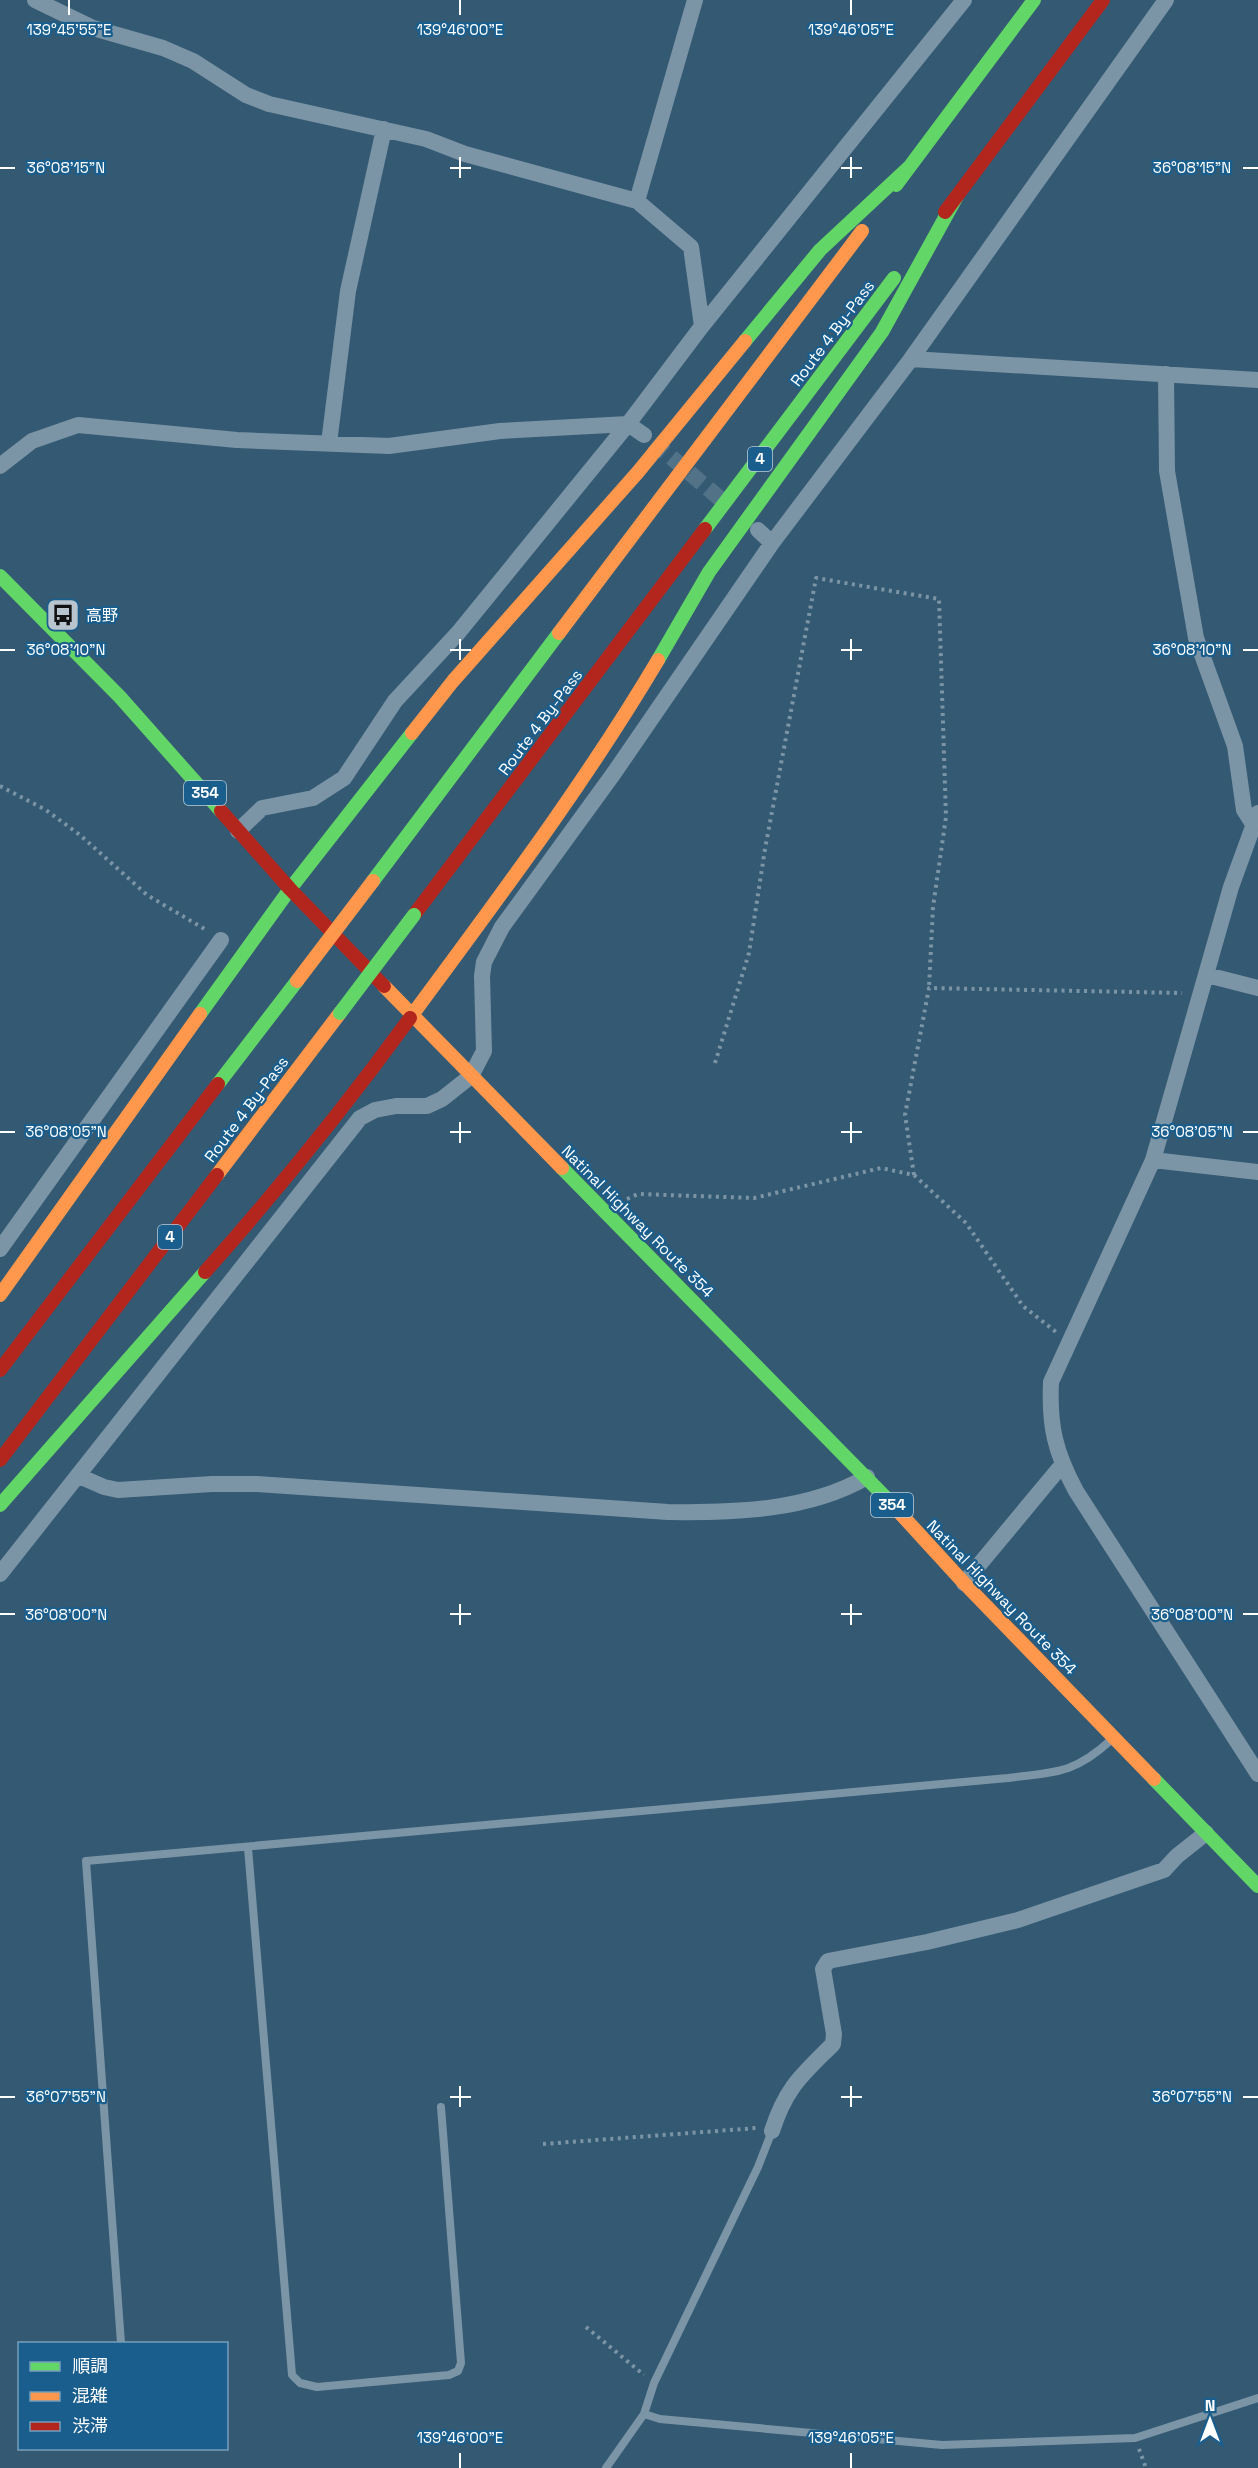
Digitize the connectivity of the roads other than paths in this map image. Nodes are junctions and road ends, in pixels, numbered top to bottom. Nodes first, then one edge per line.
1 (35, 0) edge
2 (695, 0) edge
3 (964, 0) edge
4 (1034, 0) edge
5 (1103, 0) edge
6 (1166, 0) edge
7 (384, 129) junction
8 (908, 168) junction
9 (957, 196) junction
10 (637, 201) junction
11 (702, 326) junction
12 (911, 359) junction
13 (1166, 374) junction
14 (1258, 380) edge
15 (628, 424) junction
16 (644, 435) tunnel mouth
17 (329, 443) junction
18 (0, 466) edge
19 (758, 531) dead end
20 (772, 543) junction
21 (0, 576) edge
22 (1255, 818) edge
23 (238, 831) junction
24 (290, 889) junction
25 (221, 940) road end
26 (1207, 975) junction
27 (1258, 988) edge
28 (411, 1014) junction
29 (471, 1076) junction
30 (1153, 1160) junction
31 (1258, 1172) edge
32 (0, 1249) edge
33 (0, 1295) edge
34 (0, 1370) edge
35 (0, 1460) edge
36 (1062, 1465) junction
37 (79, 1476) junction
38 (867, 1477) junction
39 (0, 1505) edge
40 (0, 1574) edge
41 (964, 1583) junction
42 (1114, 1738) junction
43 (1258, 1774) edge
44 (1206, 1833) junction
45 (248, 1848) junction
46 (1258, 1886) edge
47 (441, 2107) dead end
48 (772, 2131) joint
49 (121, 2342) edge
50 (1258, 2398) edge
51 (644, 2414) junction
52 (606, 2468) edge

1 - 7 street
2 - 10 street
3 - 11 street
4 - 8 highway
5 - 9 highway, Route 4 By-Pass / 4
6 - 12 street
7 - 10 street
7 - 17 street
8 - 24 highway
8 - 34 highway, bridge
9 - 28 highway
9 - 35 highway, Route 4 By-Pass / 4, bridge
10 - 11 street
11 - 15 street
12 - 13 street
12 - 20 street
13 - 14 street
13 - 22 street
15 - 16 street
15 - 17 street
15 - 23 street
17 - 18 street
19 - 20 street
20 - 29 street
21 - 23 highway, Natinal Highway Route 354 / 354
22 - 26 street
23 - 24 highway, Natinal Highway Route 354 / 354
24 - 28 highway, Natinal Highway Route 354 / 354
24 - 33 highway
25 - 32 street
26 - 27 street
26 - 30 street
28 - 29 highway, Natinal Highway Route 354 / 354
28 - 39 highway
29 - 37 street
29 - 38 highway, Natinal Highway Route 354 / 354
30 - 31 street
30 - 36 street
36 - 41 street
36 - 43 street
37 - 38 street
37 - 40 street
38 - 41 highway, Natinal Highway Route 354 / 354
41 - 42 highway, Natinal Highway Route 354 / 354
42 - 44 highway, Natinal Highway Route 354 / 354
42 - 45 lane
44 - 46 highway, Natinal Highway Route 354 / 354
44 - 48 street
45 - 47 lane
45 - 49 lane
48 - 51 lane
50 - 51 lane
51 - 52 lane

